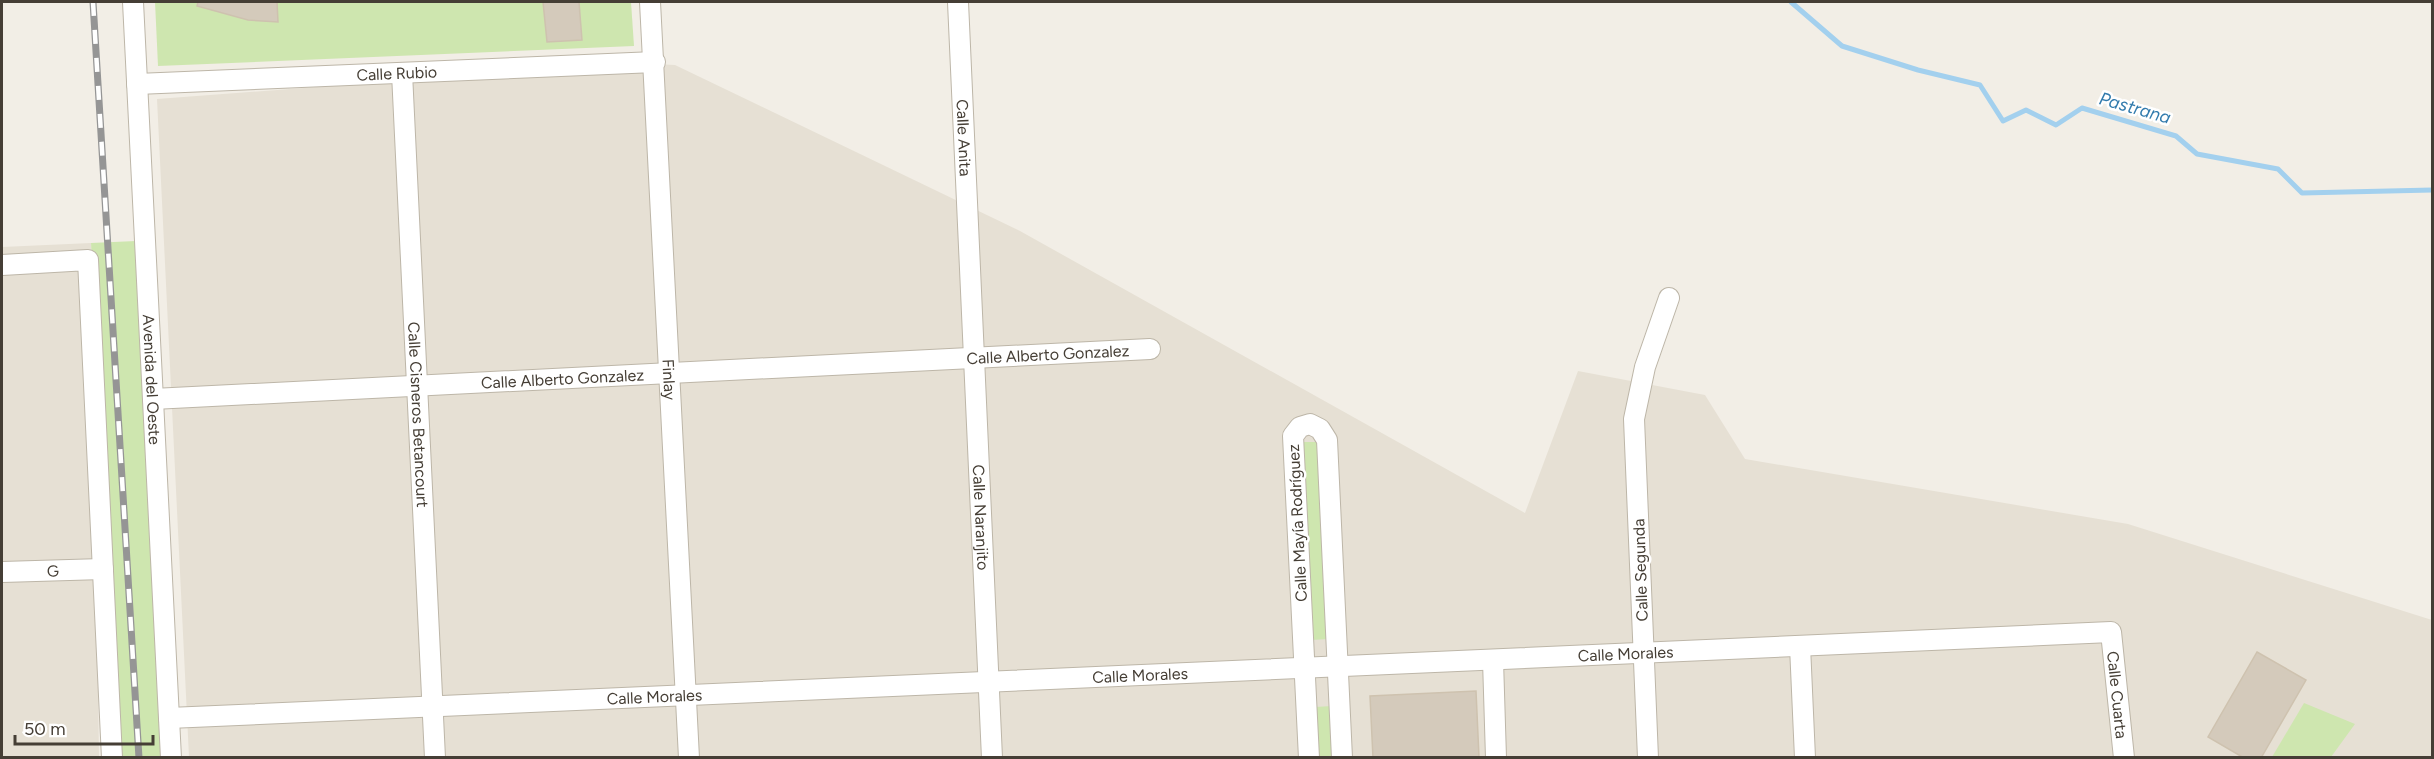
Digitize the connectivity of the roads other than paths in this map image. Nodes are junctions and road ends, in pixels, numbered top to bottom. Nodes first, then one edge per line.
1 (133, 2) edge
2 (650, 2) edge
3 (958, 2) edge
4 (655, 62) junction
5 (402, 73) junction
6 (137, 84) junction
7 (2, 265) edge
8 (972, 276) joint
9 (1669, 298) dead end
10 (1150, 349) dead end
11 (975, 358) junction
12 (670, 373) junction
13 (417, 386) junction
14 (153, 399) junction
15 (103, 569) junction
16 (2, 572) edge
17 (2111, 632) joint
18 (1800, 646) junction
19 (1644, 653) junction
20 (1493, 660) junction
21 (1338, 667) junction
22 (1304, 668) junction
23 (988, 682) junction
24 (686, 695) junction
25 (432, 706) junction
26 (169, 718) junction
27 (112, 758) edge
28 (171, 758) edge
29 (435, 758) edge
30 (689, 758) edge
31 (992, 758) edge
32 (1309, 758) edge
33 (1342, 758) edge
34 (1496, 758) edge
35 (1648, 758) edge
36 (1805, 758) edge
37 (2124, 758) edge

1 - 6 street, Avenida del Oeste
2 - 4 street, Finlay
3 - 8 street, Calle Anita
4 - 5 street, Calle Rubio
4 - 12 street, Finlay
5 - 6 street, Calle Rubio
5 - 13 street, Calle Cisneros Betancourt
6 - 14 street, Avenida del Oeste
7 - 15 street
8 - 11 street, Calle Naranjito
9 - 19 street, Calle Segunda
10 - 11 street, Calle Alberto Gonzalez
11 - 12 street, Calle Alberto Gonzalez
11 - 23 street, Calle Naranjito
12 - 13 street, Calle Alberto Gonzalez
12 - 24 street, Finlay
13 - 14 street, Calle Alberto Gonzalez
13 - 25 street, Calle Cisneros Betancourt
14 - 26 street, Avenida del Oeste
15 - 16 street, G
15 - 27 street
17 - 18 street, Calle Morales
17 - 37 street, Calle Cuarta
18 - 19 street, Calle Morales
18 - 36 street
19 - 20 street, Calle Morales
19 - 35 street, Calle Segunda
20 - 21 street, Calle Morales
20 - 34 street
21 - 22 street, Calle Morales
21 - 22 street, Calle Mayía Rodríguez
21 - 33 street, Calle Mayía Rodríguez
22 - 23 street, Calle Morales
22 - 32 street, Calle Mayía Rodríguez
23 - 24 street, Calle Morales
23 - 31 street, Calle Naranjito
24 - 25 street, Calle Morales
24 - 30 street, Finlay
25 - 26 street, Calle Morales
25 - 29 street, Calle Cisneros Betancourt
26 - 28 street, Avenida del Oeste

